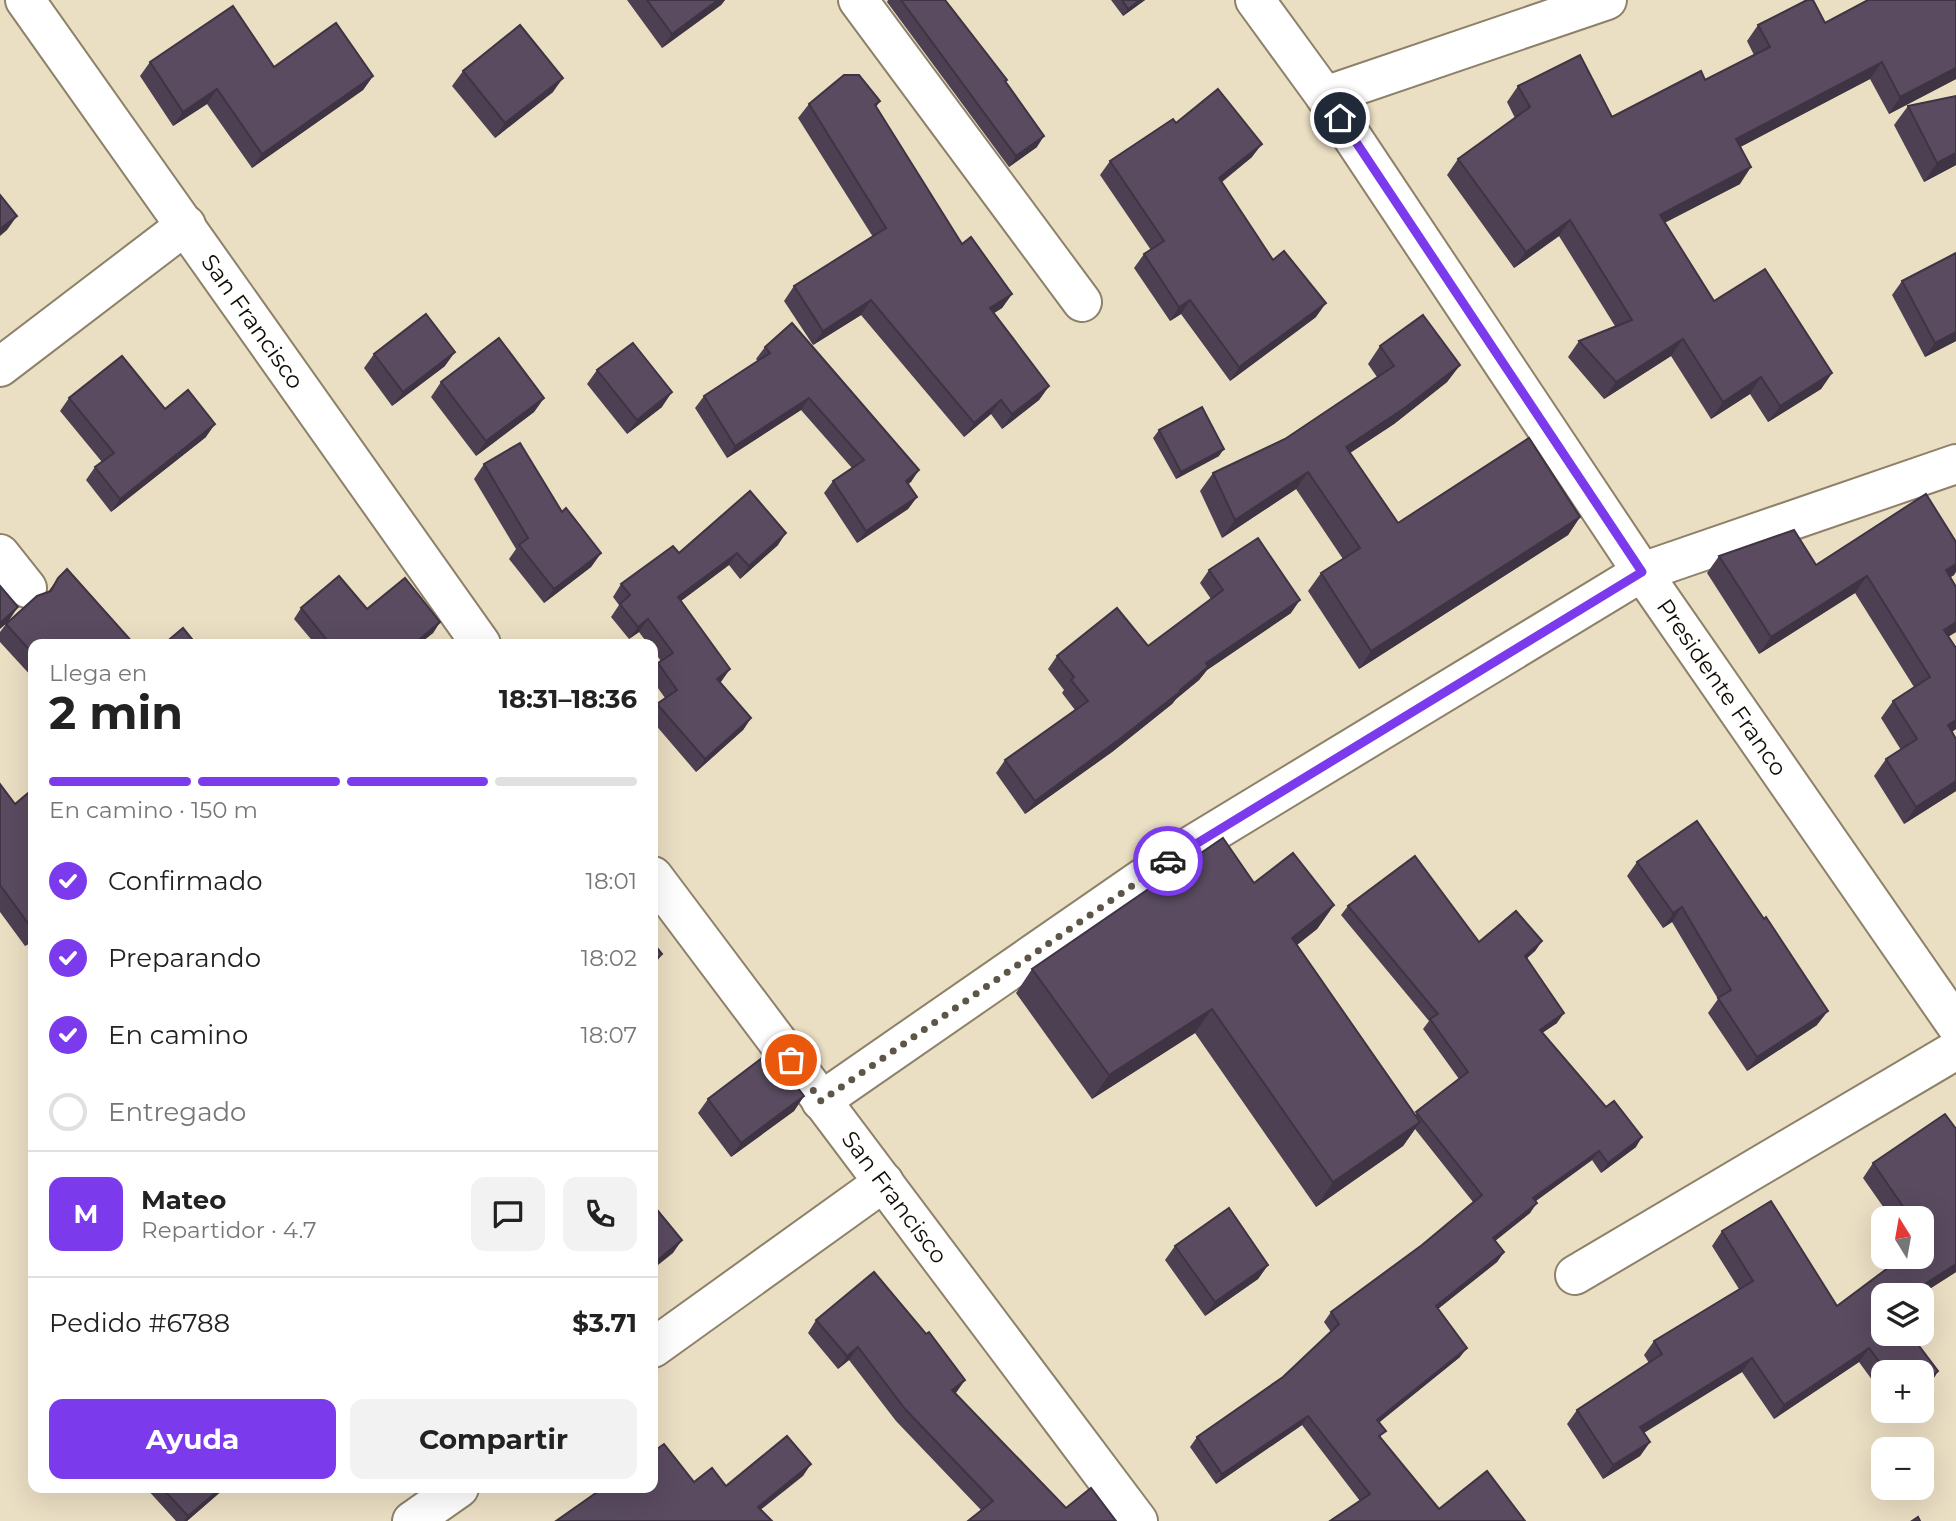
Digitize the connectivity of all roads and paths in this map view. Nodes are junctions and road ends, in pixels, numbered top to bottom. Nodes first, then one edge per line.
1 (24, 0) edge
2 (1255, 0) edge
3 (1607, 0) edge
4 (871, 5) edge
5 (1325, 96) junction
6 (186, 225) junction
7 (1082, 302) dead end
8 (0, 366) edge
9 (1956, 464) edge
10 (0, 554) edge
11 (1642, 572) junction
12 (27, 588) dead end
13 (477, 639) edge
14 (658, 883) edge
15 (1956, 1025) edge
16 (1956, 1050) edge
17 (821, 1101) junction
18 (884, 1182) junction
19 (1576, 1275) dead end
20 (658, 1344) edge
21 (452, 1493) edge
22 (412, 1521) edge
23 (1138, 1521) edge

1 - 6 street, San Francisco
2 - 5 street, Presidente Franco
3 - 5 street
4 - 7 street
5 - 11 street, Presidente Franco
6 - 8 street
6 - 13 street, San Francisco
9 - 11 street
10 - 12 street
11 - 15 street, Presidente Franco
11 - 17 street
14 - 17 street, San Francisco
16 - 19 street
17 - 18 street, San Francisco
18 - 20 street
18 - 23 street, San Francisco
21 - 22 street

